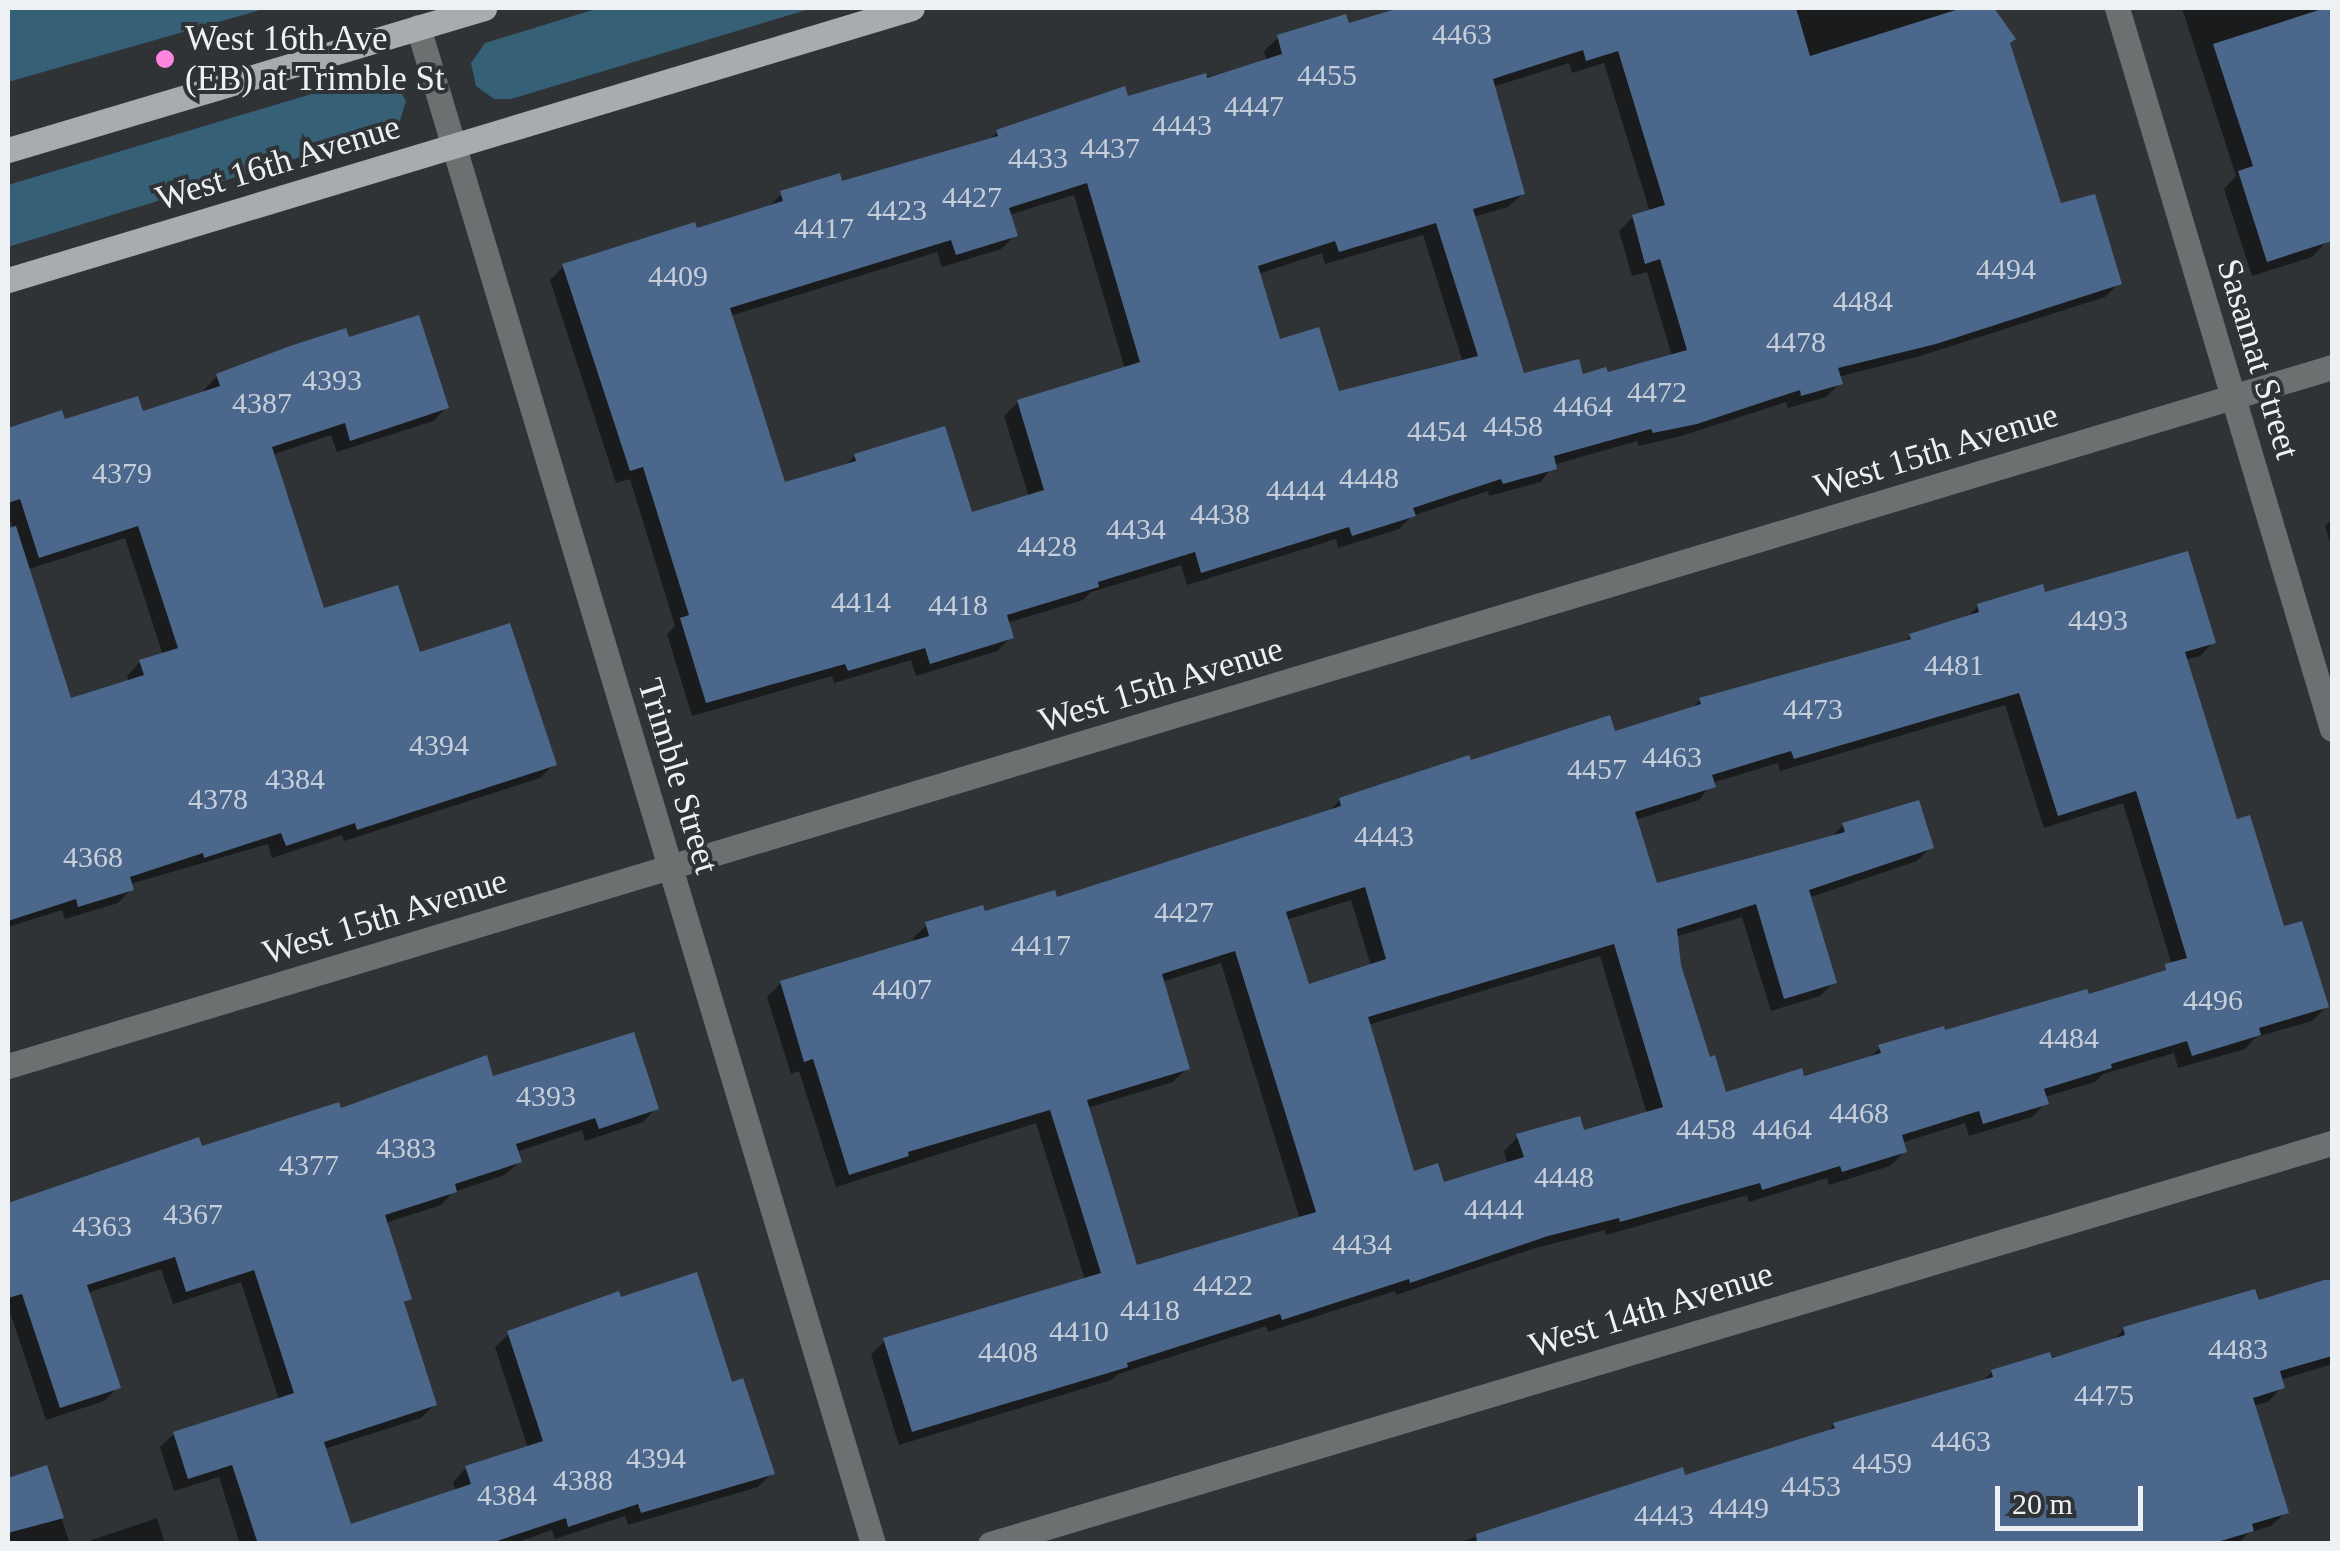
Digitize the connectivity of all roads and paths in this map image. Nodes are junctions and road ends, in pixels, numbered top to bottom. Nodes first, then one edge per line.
1 (484, 8) edge
2 (912, 8) edge
3 (2117, 8) edge
4 (418, 27) junction
5 (454, 148) junction
6 (8, 150) edge
7 (8, 280) edge
8 (2332, 367) edge
9 (2233, 398) junction
10 (2332, 730) edge
11 (670, 870) junction
12 (8, 1066) edge
13 (2332, 1143) edge
14 (873, 1544) edge
15 (990, 1544) edge

1 - 4 main road
2 - 5 main road, West 16th Avenue
3 - 9 street, Sasamat Street
4 - 5 street, Trimble Street
4 - 6 main road
5 - 7 main road, West 16th Avenue
5 - 11 street, Trimble Street
8 - 9 street, West 15th Avenue
9 - 10 street, Sasamat Street
9 - 11 street, West 15th Avenue
11 - 12 street, West 15th Avenue
11 - 14 street, Trimble Street
13 - 15 street, West 14th Avenue

